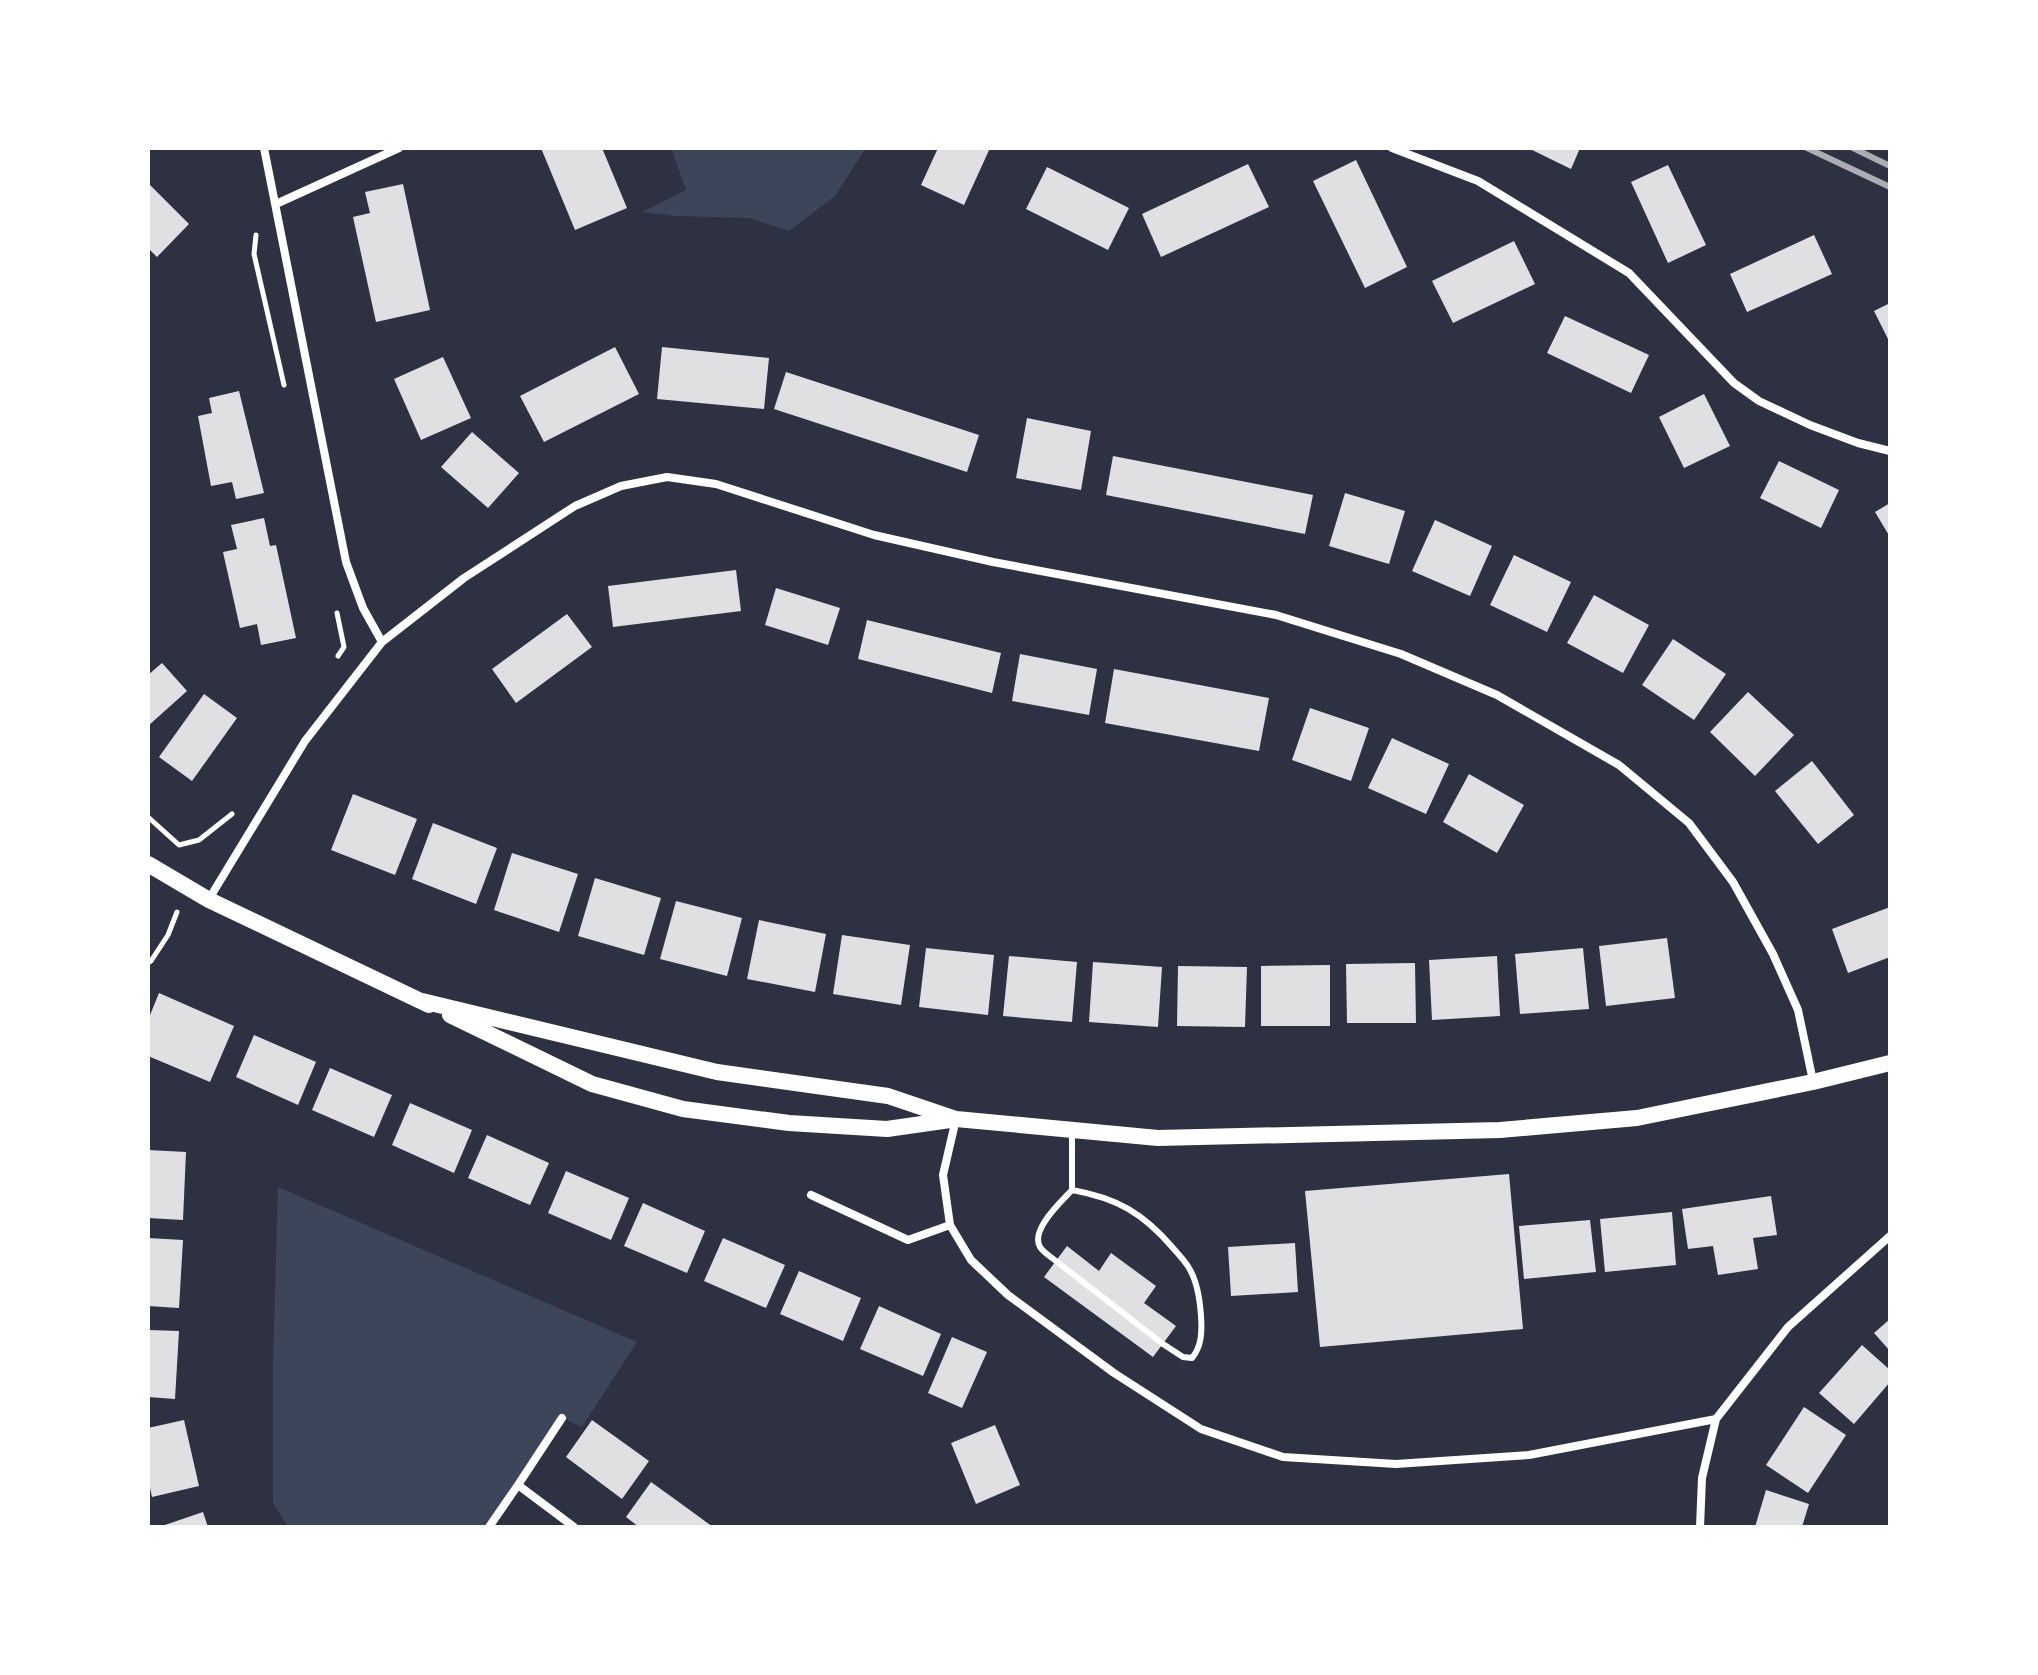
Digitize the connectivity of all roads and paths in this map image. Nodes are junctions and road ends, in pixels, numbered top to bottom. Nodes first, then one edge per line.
1 (264, 148) edge
2 (399, 148) edge
3 (1392, 148) edge
4 (276, 204) junction
5 (257, 227) dead end
6 (287, 398) dead end
7 (1890, 451) edge
8 (336, 605) dead end
9 (382, 642) junction
10 (336, 659) dead end
11 (235, 811) dead end
12 (148, 817) edge
13 (148, 864) edge
14 (187, 887) junction
15 (209, 900) junction
16 (148, 963) edge
17 (422, 1001) junction
18 (1890, 1063) edge
19 (1871, 1069) junction
20 (1890, 1070) edge
21 (1813, 1082) junction
22 (956, 1119) junction
23 (1072, 1130) junction
24 (1072, 1190) junction
25 (811, 1195) dead end
26 (950, 1225) junction
27 (1890, 1236) edge
28 (562, 1418) dead end
29 (1716, 1419) junction
30 (518, 1485) junction
31 (489, 1527) edge
32 (574, 1527) edge
33 (1700, 1527) edge

1 - 4 street
2 - 4 street
3 - 7 street
4 - 9 street
5 - 6 path
8 - 10 path
9 - 15 street
9 - 21 street
11 - 12 path
13 - 14 main road
14 - 15 main road
14 - 16 path
15 - 17 main road
17 - 22 main road
17 - 22 main road
18 - 19 main road
19 - 20 main road
19 - 21 main road
21 - 23 main road
22 - 23 main road
22 - 26 street
23 - 24 lane
24 - 24 lane
25 - 26 street
26 - 29 street
27 - 29 street
28 - 30 street
29 - 33 street
30 - 31 street
30 - 32 street

